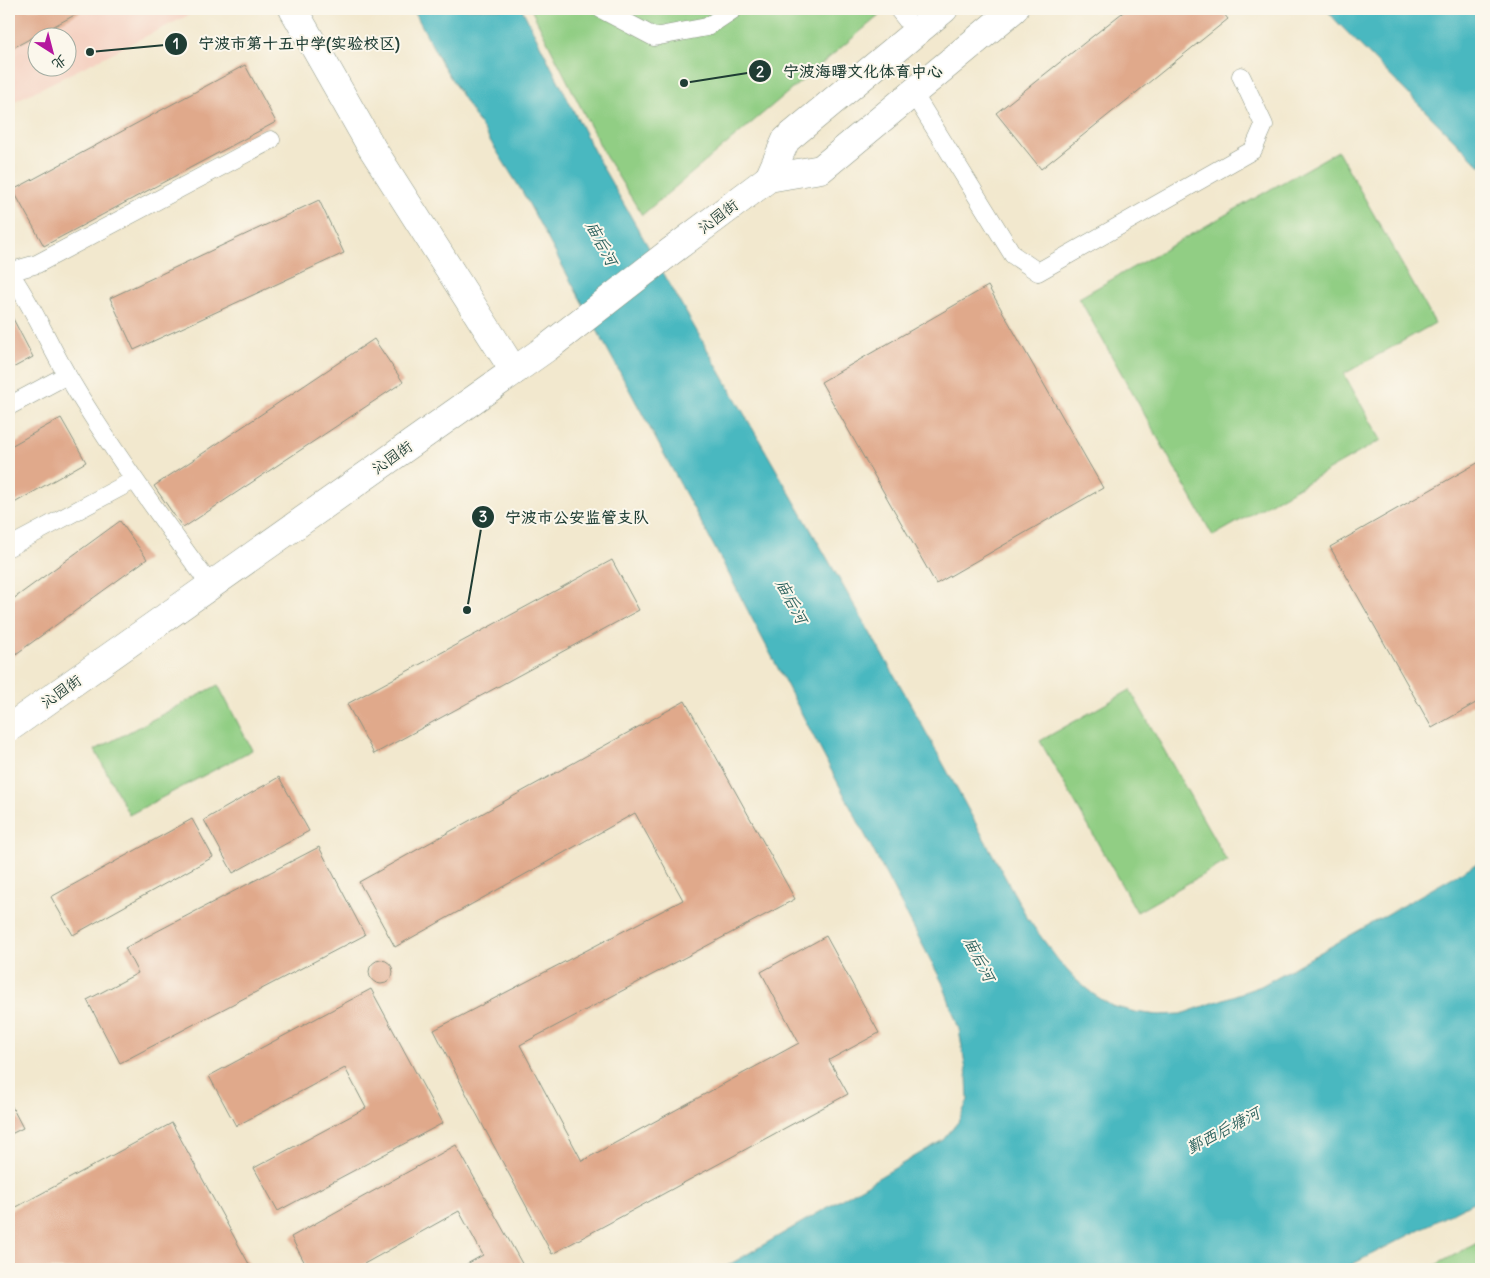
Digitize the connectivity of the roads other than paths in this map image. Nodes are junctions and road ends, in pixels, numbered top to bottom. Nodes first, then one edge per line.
1 (293, 9) edge
2 (601, 9) edge
3 (734, 9) edge
4 (898, 9) edge
5 (944, 9) edge
6 (1014, 9) edge
7 (916, 32) junction
8 (1241, 76) dead end
9 (913, 93) junction
10 (270, 140) dead end
11 (769, 178) junction
12 (9, 272) edge
13 (514, 371) junction
14 (67, 375) junction
15 (9, 406) edge
16 (134, 480) junction
17 (9, 548) edge
18 (210, 585) junction
19 (9, 728) edge

1 - 13 street
2 - 3 lane
4 - 7 lane
5 - 7 street, 沁园街
6 - 9 street, 沁园街
7 - 11 street, 沁园街
8 - 9 lane
9 - 11 street, 沁园街
10 - 12 lane
11 - 13 street, 沁园街
12 - 14 lane
13 - 18 street, 沁园街
14 - 15 lane
14 - 16 lane
16 - 17 lane
16 - 18 lane
18 - 19 street, 沁园街

